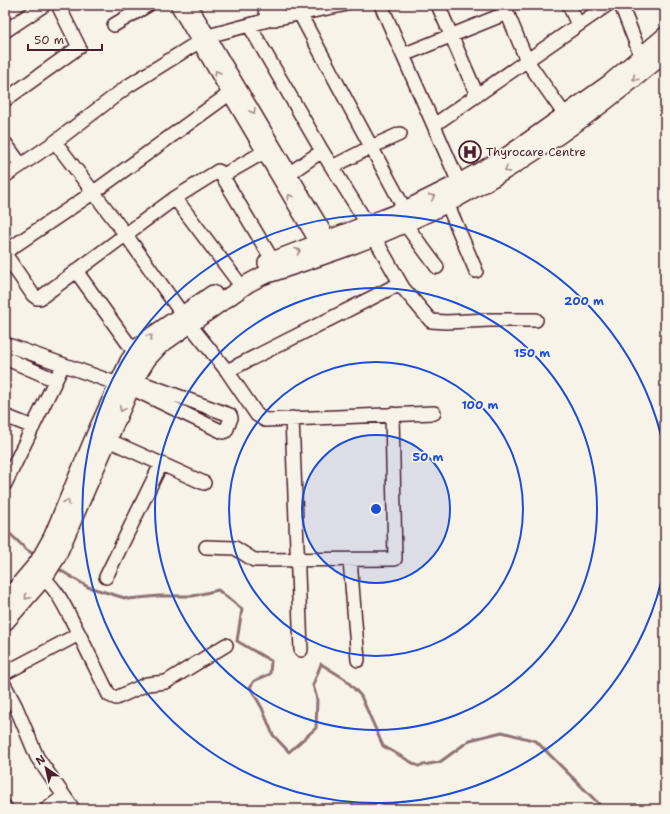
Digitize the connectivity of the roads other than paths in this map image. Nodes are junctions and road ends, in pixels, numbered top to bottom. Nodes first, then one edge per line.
1 (42, 5) edge
2 (58, 5) edge
3 (148, 5) edge
4 (176, 5) edge
5 (190, 5) edge
6 (264, 5) edge
7 (277, 5) edge
8 (343, 5) edge
9 (381, 5) edge
10 (438, 5) edge
11 (569, 5) edge
12 (608, 5) edge
13 (620, 5) edge
14 (506, 9) edge
15 (300, 14) junction
16 (271, 19) junction
17 (114, 25) dead end
18 (249, 25) junction
19 (578, 25) junction
20 (5, 31) edge
21 (451, 36) junction
22 (665, 36) edge
23 (203, 39) junction
24 (665, 53) edge
25 (403, 55) junction
26 (641, 56) junction
27 (527, 61) junction
28 (229, 94) junction
29 (477, 95) junction
30 (5, 100) edge
31 (565, 115) junction
32 (434, 125) junction
33 (400, 134) dead end
34 (55, 142) junction
35 (5, 143) edge
36 (371, 147) junction
37 (322, 151) junction
38 (264, 152) junction
39 (21, 165) junction
40 (332, 167) junction
41 (290, 173) junction
42 (5, 176) edge
43 (222, 176) junction
44 (462, 189) junction
45 (94, 192) junction
46 (175, 198) junction
47 (447, 203) junction
48 (405, 217) junction
49 (371, 231) junction
50 (126, 235) junction
51 (327, 247) junction
52 (5, 253) edge
53 (273, 261) junction
54 (437, 267) dead end
55 (476, 270) dead end
56 (76, 271) junction
57 (236, 279) junction
58 (403, 288) junction
59 (187, 319) junction
60 (536, 320) dead end
61 (5, 344) edge
62 (134, 353) junction
63 (5, 358) edge
64 (63, 365) junction
65 (227, 371) junction
66 (55, 380) junction
67 (128, 384) junction
68 (434, 413) dead end
69 (392, 414) junction
70 (5, 416) edge
71 (292, 418) junction
72 (32, 427) junction
73 (108, 440) junction
74 (161, 464) junction
75 (204, 483) dead end
76 (5, 484) edge
77 (58, 540) junction
78 (206, 547) dead end
79 (298, 560) junction
80 (350, 560) junction
81 (40, 570) junction
82 (106, 577) dead end
83 (5, 602) edge
84 (5, 622) edge
85 (79, 634) junction
86 (226, 645) dead end
87 (301, 650) dead end
88 (358, 660) dead end
89 (5, 673) edge
90 (5, 686) edge
91 (64, 796) junction
92 (47, 809) edge
93 (73, 809) edge

1 - 20 street
2 - 30 street
3 - 17 street
4 - 23 street
5 - 23 street
6 - 16 street
7 - 16 street
8 - 15 street
9 - 25 street
10 - 21 street
11 - 19 street
12 - 19 street
13 - 26 street
14 - 21 street
14 - 27 street
15 - 16 street
15 - 36 street
16 - 18 street
18 - 23 street
18 - 37 street
19 - 27 street
21 - 25 street
21 - 29 street
22 - 26 main road
28 -> 23 street
23 - 34 street
23 -> 41 street
24 -> 44 main road
25 - 32 street
26 - 31 main road
27 - 29 street
27 - 31 street
28 - 38 street
28 - 45 street
29 - 32 street
31 - 44 main road
32 - 44 street
33 - 36 street
34 - 39 street
34 - 45 street
35 - 39 street
36 - 40 street
36 - 48 street
37 - 40 street
37 - 41 street
38 - 43 street
51 -> 38 street
39 - 42 street
40 - 49 street
41 - 51 street
43 - 46 street
43 - 53 street
44 - 47 main road
48 -> 44 main road
45 - 50 street
45 - 52 street
46 - 50 street
46 - 57 street
47 - 48 main road
47 - 55 street
48 - 49 main road
48 - 54 street
49 - 51 main road
49 - 58 street
50 - 56 street
50 - 59 street
53 -> 51 main road
51 - 59 main road
52 - 56 street
53 - 57 main road
56 - 62 street
57 - 59 main road
58 - 60 street
58 - 65 street
62 -> 59 main road
59 - 65 street
59 - 67 main road
61 - 64 street
62 - 67 main road
63 - 66 street
64 - 66 street
64 - 67 street
65 - 71 street
66 - 72 street
67 - 67 street
67 -> 73 main road
77 -> 67 main road
68 - 69 street
69 - 71 street
69 - 80 street
70 - 72 street
71 - 79 street
72 - 76 street
73 - 74 street
73 - 77 main road
74 - 75 street
74 - 82 street
77 - 81 main road
78 - 79 street
79 - 80 street
79 - 87 street
80 - 88 street
81 - 83 main road
81 -> 84 main road
81 - 85 street
85 - 86 street
85 - 89 street
90 - 91 street
91 - 92 street
91 - 93 street

